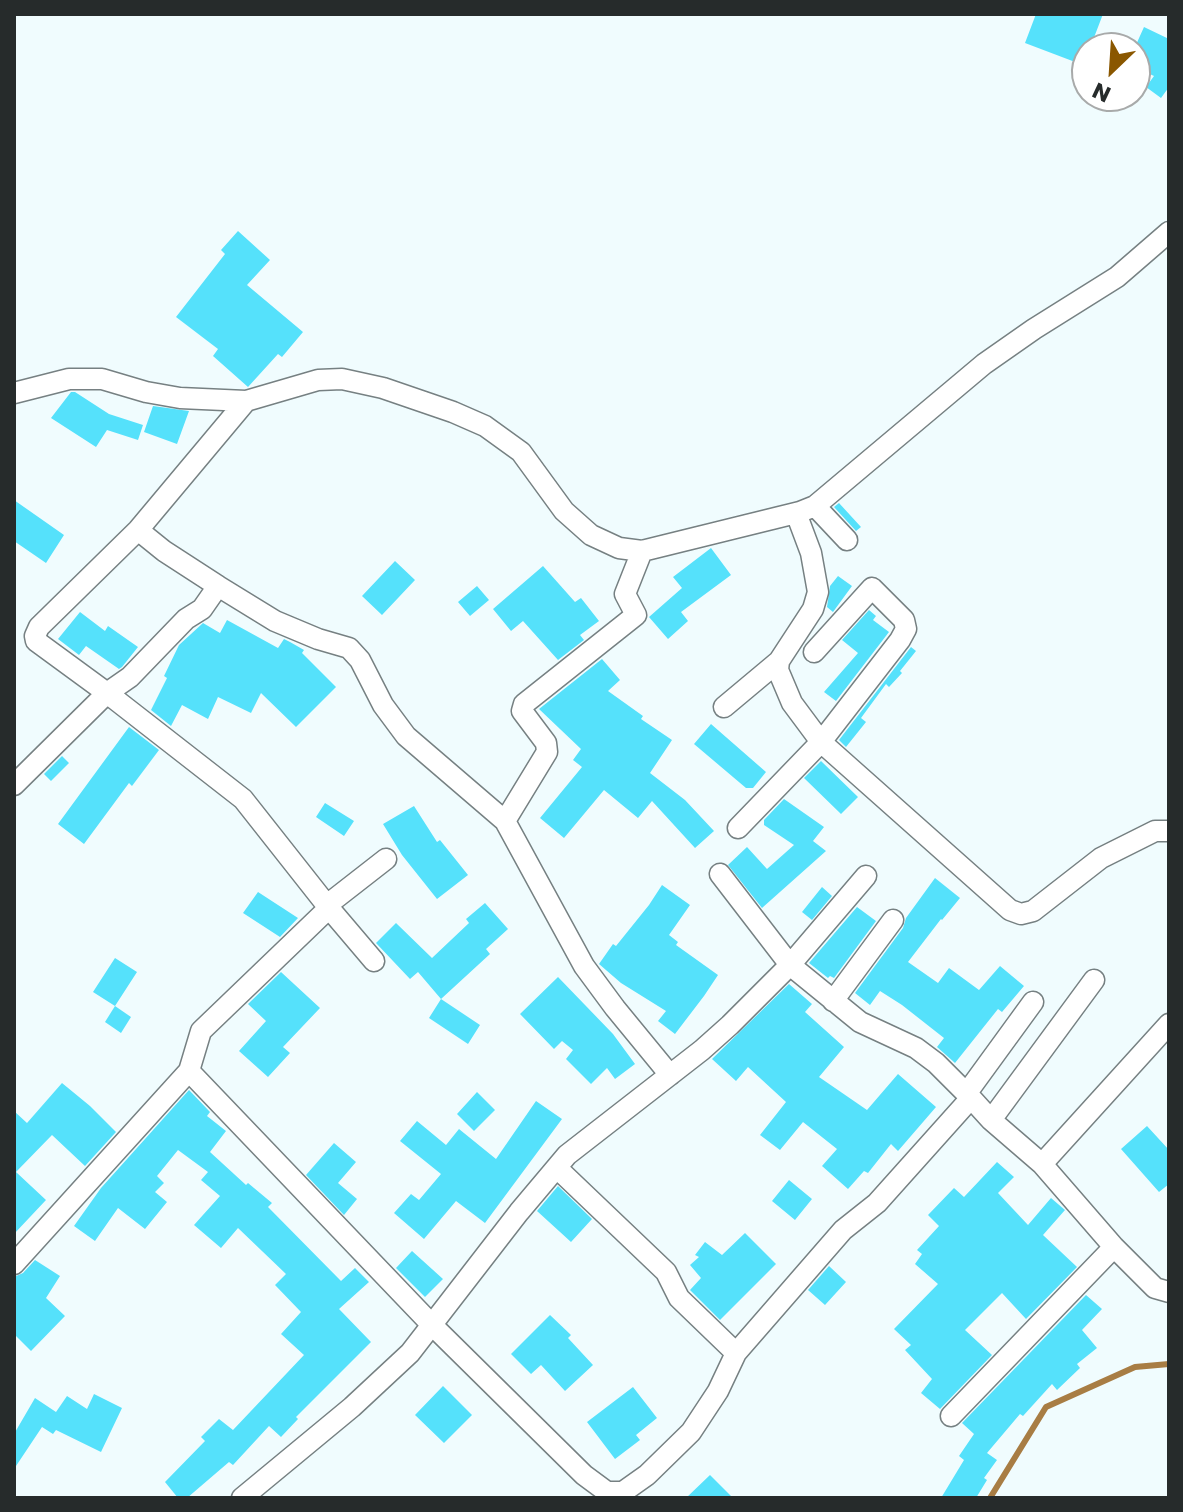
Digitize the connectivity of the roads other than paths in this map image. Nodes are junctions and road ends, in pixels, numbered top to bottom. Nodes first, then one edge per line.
1 (1169, 232) edge
2 (14, 393) edge
3 (246, 401) junction
4 (805, 509) junction
5 (138, 530) junction
6 (847, 540) dead end
7 (642, 551) junction
8 (218, 586) junction
9 (814, 652) dead end
10 (779, 661) junction
11 (107, 693) junction
12 (724, 707) dead end
13 (821, 742) junction
14 (14, 785) edge
15 (505, 821) junction
16 (738, 828) dead end
17 (1169, 831) edge
18 (386, 859) dead end
19 (720, 874) dead end
20 (866, 876) dead end
21 (328, 907) junction
22 (893, 920) dead end
23 (374, 961) dead end
24 (790, 965) junction
25 (1094, 980) dead end
26 (833, 1001) junction
27 (1033, 1002) dead end
28 (1169, 1024) edge
29 (189, 1071) junction
30 (670, 1075) junction
31 (969, 1096) junction
32 (991, 1120) junction
33 (1042, 1164) junction
34 (557, 1168) junction
35 (1114, 1247) junction
36 (14, 1264) edge
37 (1169, 1292) edge
38 (432, 1325) junction
39 (736, 1353) junction
40 (951, 1416) dead end
41 (242, 1498) edge

1 - 4 street
2 - 3 street
3 - 5 street
3 - 7 street
4 - 6 street
4 - 7 street
4 - 10 street
5 - 8 street
5 - 11 street
7 - 15 street
8 - 11 street
8 - 15 street
9 - 13 street
10 - 12 street
10 - 13 street
11 - 14 street
11 - 21 street
13 - 16 street
13 - 17 street
15 - 30 street
18 - 21 street
19 - 24 street
20 - 24 street
21 - 23 street
21 - 29 street
22 - 26 street
24 - 26 street
24 - 30 street
25 - 32 street
26 - 31 street
27 - 31 street
28 - 33 street
29 - 36 street
29 - 38 street
30 - 34 street
31 - 32 street
31 - 39 street
32 - 33 street
33 - 35 street
34 - 38 street
34 - 39 street
35 - 37 street
35 - 40 street
38 - 39 street
38 - 41 street

